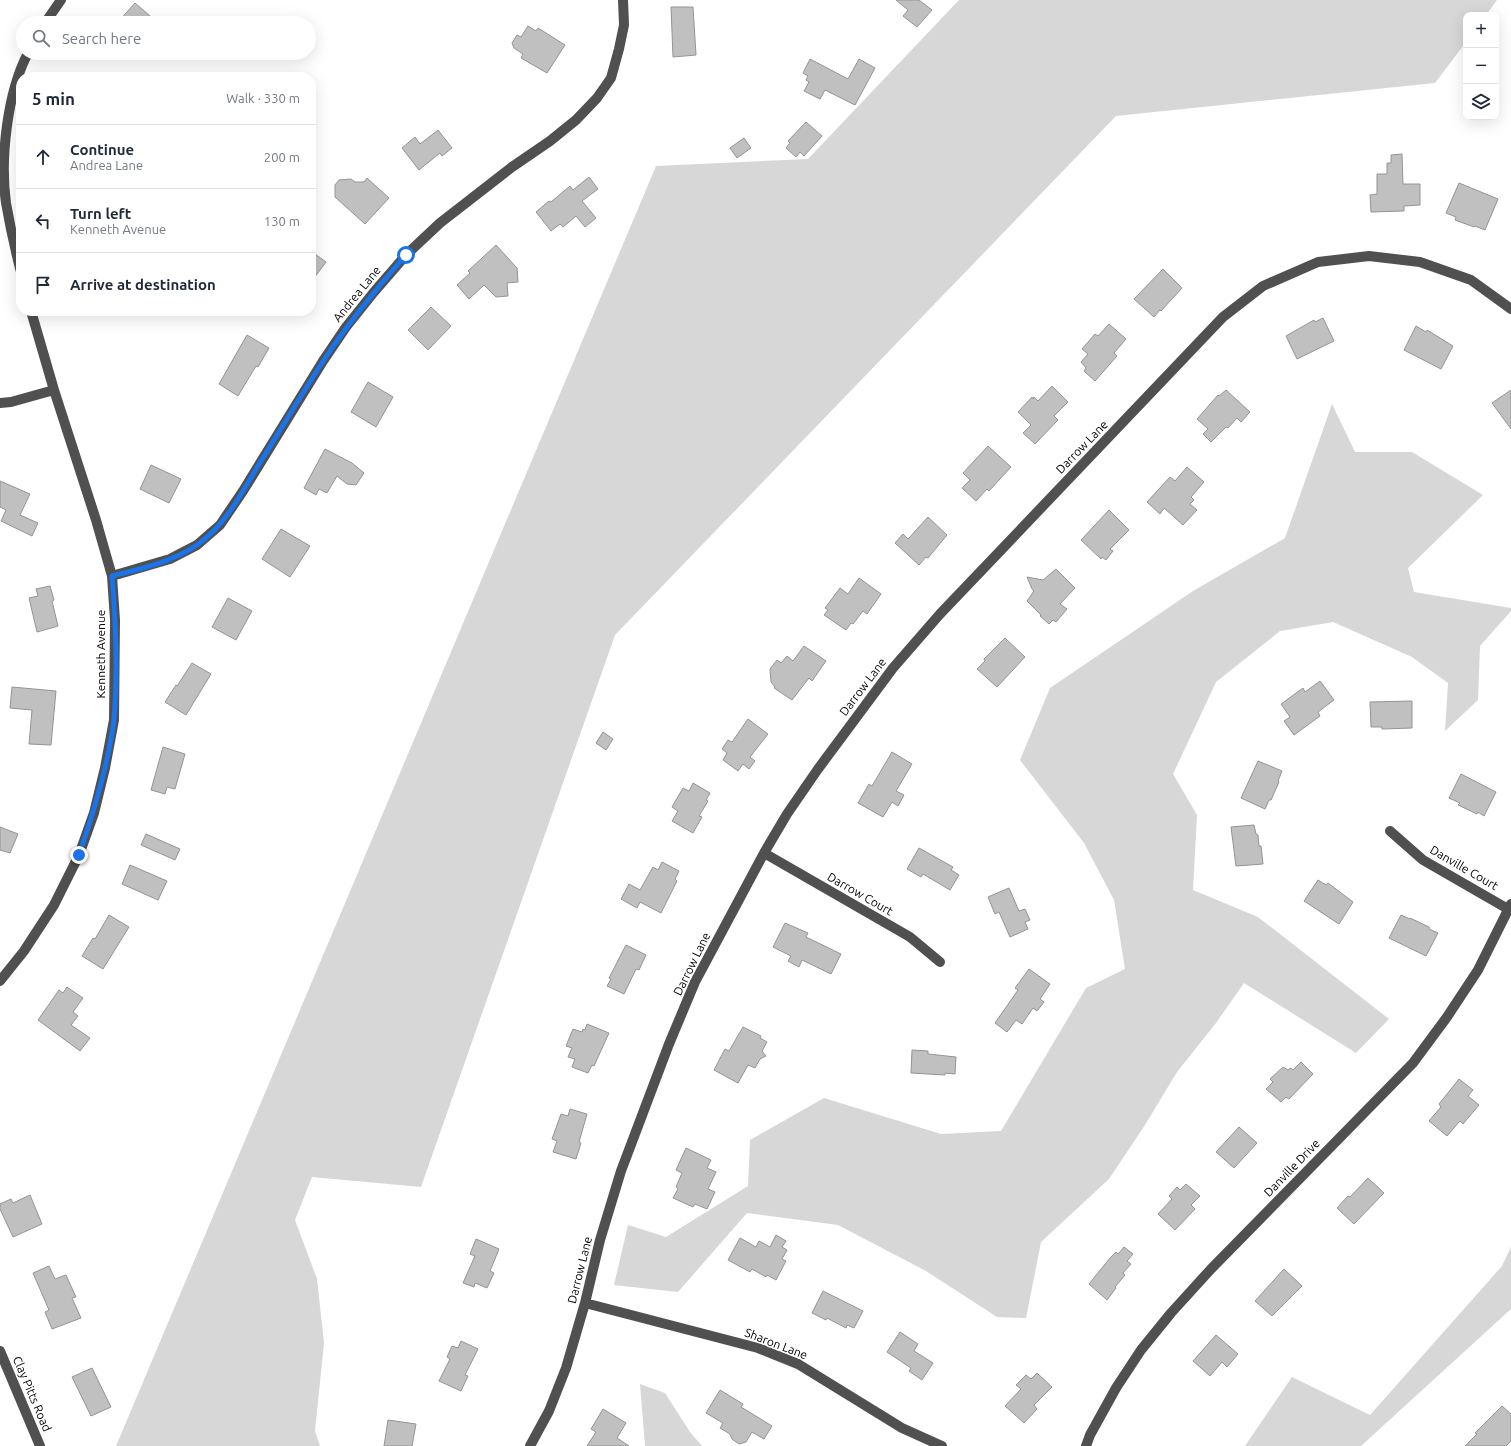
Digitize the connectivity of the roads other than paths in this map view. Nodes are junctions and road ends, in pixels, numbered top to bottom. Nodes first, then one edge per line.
1 (61, 0) edge
2 (623, 0) edge
3 (50, 16) edge
4 (26, 60) edge
5 (21, 72) edge
6 (16, 87) edge
7 (16, 251) edge
8 (1511, 309) edge
9 (32, 316) edge
10 (54, 390) junction
11 (0, 403) edge
12 (112, 576) junction
13 (1390, 831) dead end
14 (764, 853) junction
15 (1510, 907) edge
16 (940, 962) dead end
17 (0, 981) edge
18 (585, 1303) junction
19 (0, 1351) edge
20 (40, 1446) edge
21 (530, 1446) edge
22 (942, 1446) edge
23 (1086, 1446) edge

1 - 3 street
2 - 12 street, Andrea Lane
4 - 5 street
6 - 7 street
8 - 14 street, Darrow Lane
9 - 10 street, Kenneth Avenue
10 - 11 street
10 - 12 street, Kenneth Avenue
12 - 17 street, Kenneth Avenue
13 - 15 street, Danville Court
14 - 16 street, Darrow Court
14 - 18 street, Darrow Lane
15 - 23 street, Danville Drive
18 - 21 street, Darrow Lane
18 - 22 street, Sharon Lane
19 - 20 street, Clay Pitts Road

